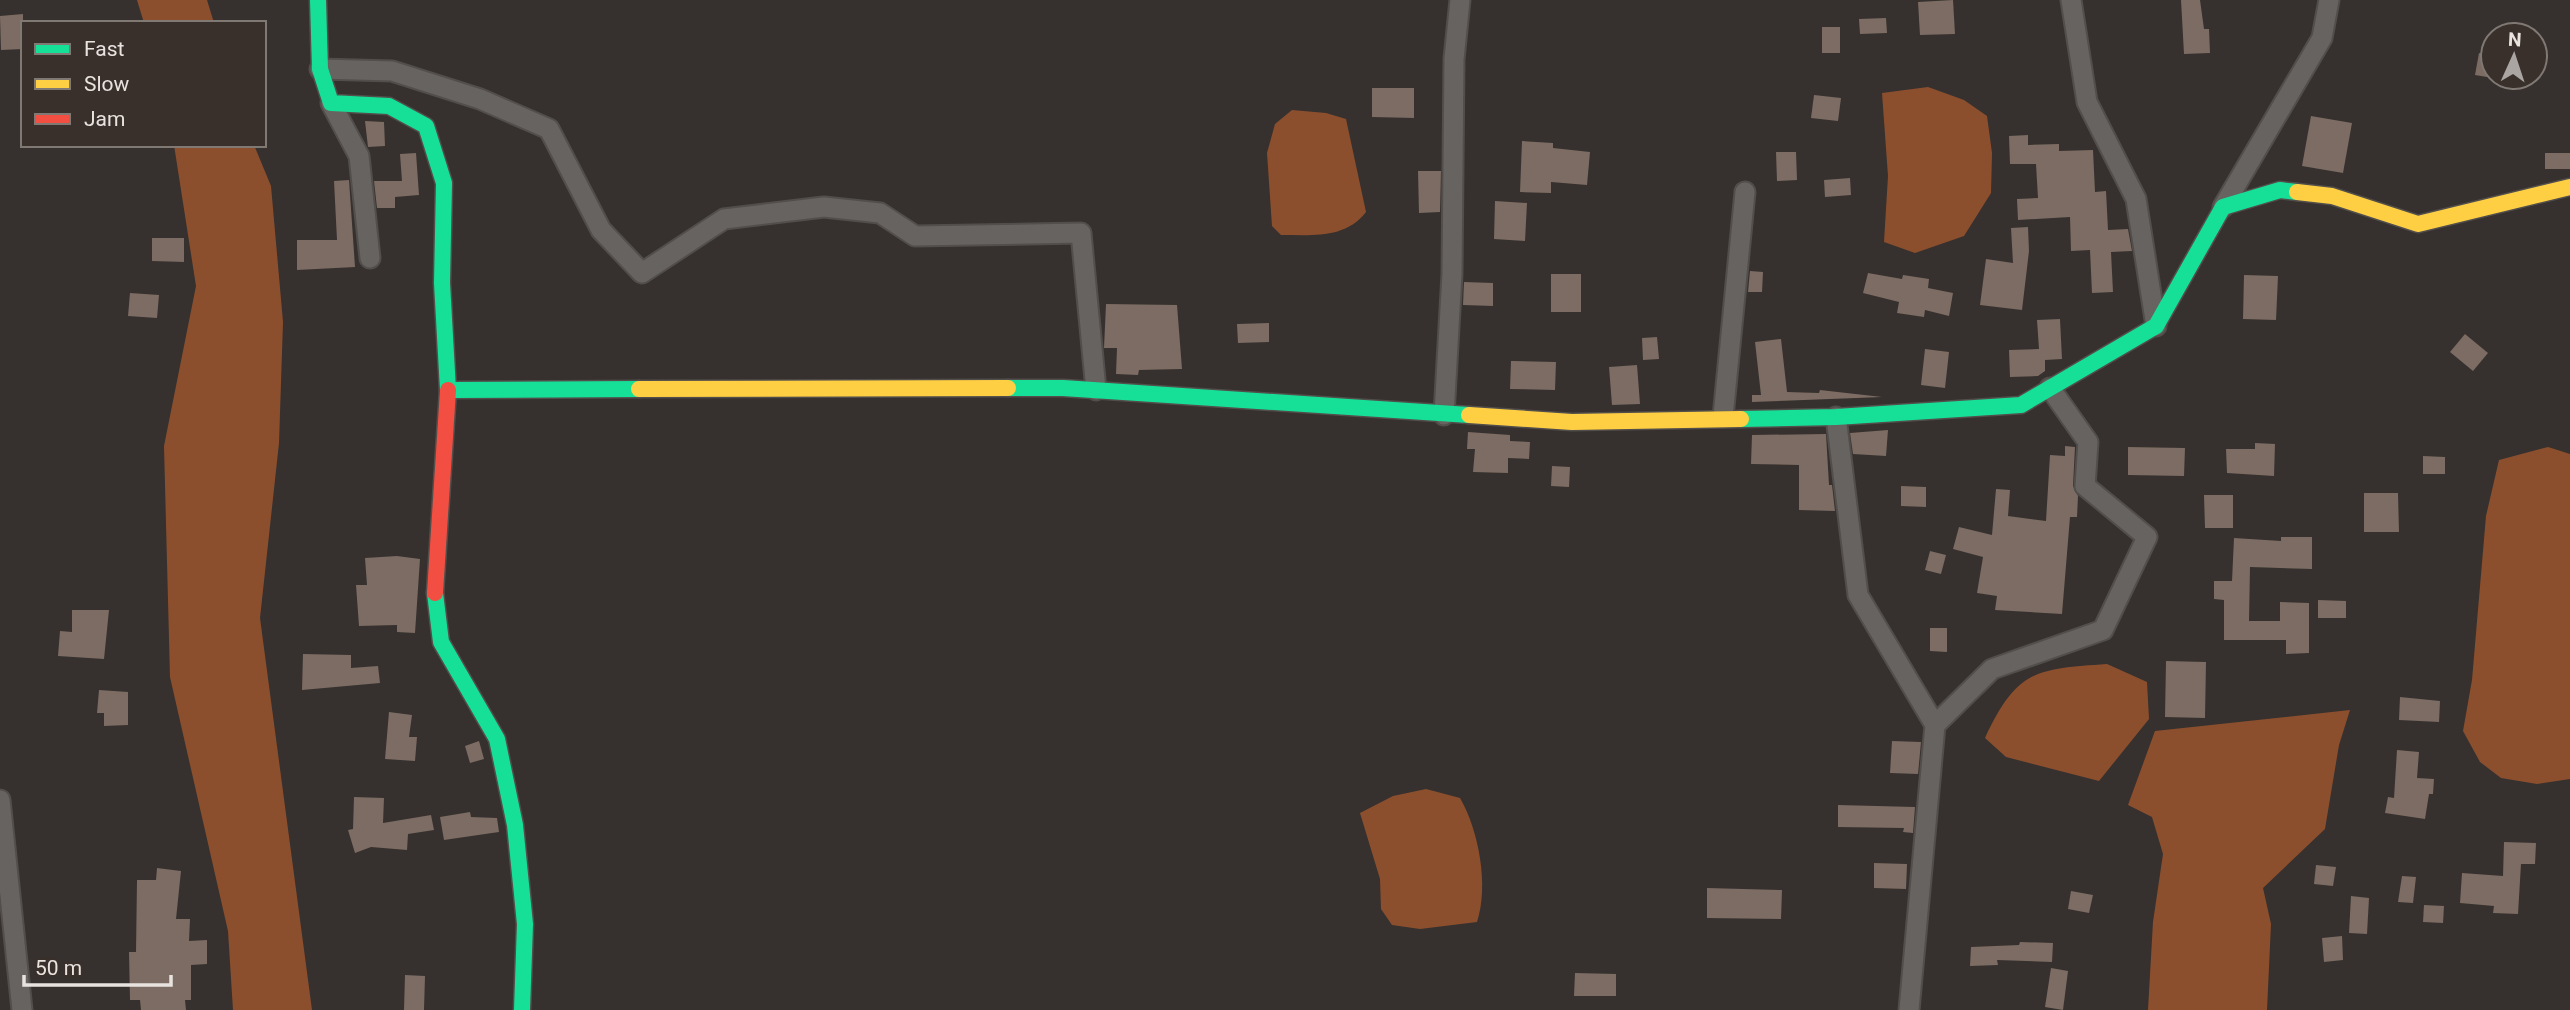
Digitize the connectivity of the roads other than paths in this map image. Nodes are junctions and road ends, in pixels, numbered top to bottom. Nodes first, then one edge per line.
1 (318, 0) edge
2 (1460, 0) edge
3 (2071, 0) edge
4 (2329, 0) edge
5 (320, 69) junction
6 (331, 103) junction
7 (2570, 187) edge
8 (1745, 192) dead end
9 (2223, 207) junction
10 (370, 258) dead end
11 (2156, 326) junction
12 (2050, 387) junction
13 (448, 390) junction
14 (1096, 390) junction
15 (1444, 415) junction
16 (1723, 417) junction
17 (1836, 418) junction
18 (1935, 724) junction
19 (0, 800) edge
20 (22, 1010) edge
21 (522, 1010) edge
22 (1909, 1010) edge

1 - 5 street
2 - 15 street
3 - 11 street
4 - 9 street
5 - 6 street
5 - 14 street
6 - 10 street
6 - 13 street
7 - 9 street
8 - 16 street
9 - 11 street
11 - 12 street
12 - 17 street
12 - 18 street
13 - 14 street
13 - 21 street
14 - 15 street
15 - 16 street
16 - 17 street
17 - 18 street
18 - 22 street
19 - 20 street

